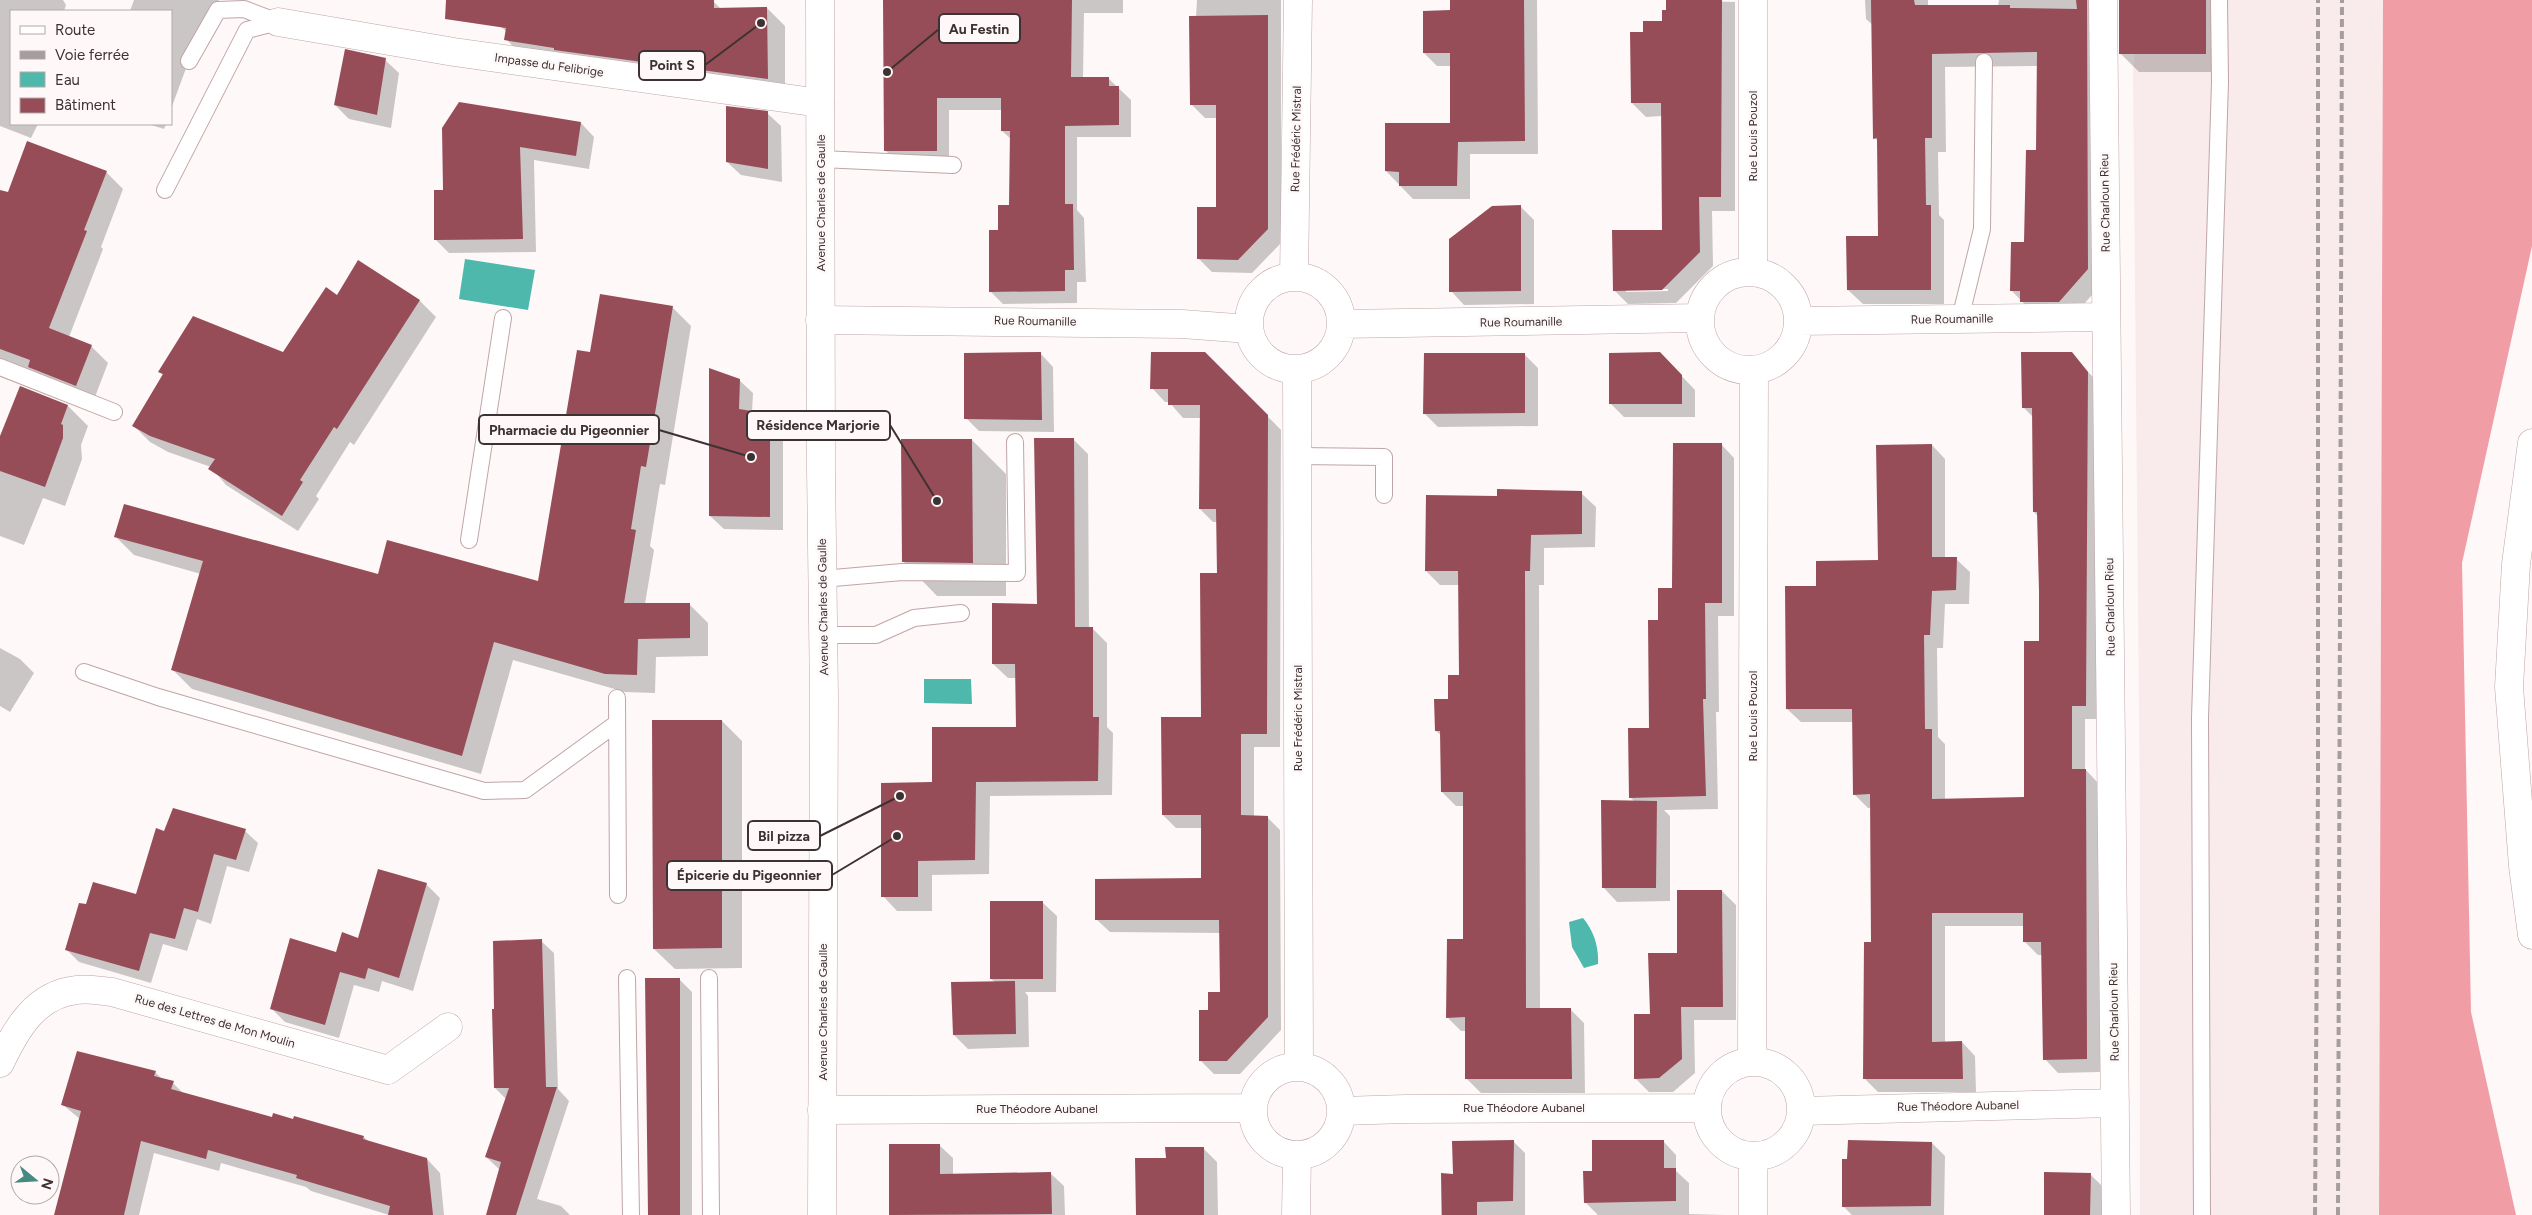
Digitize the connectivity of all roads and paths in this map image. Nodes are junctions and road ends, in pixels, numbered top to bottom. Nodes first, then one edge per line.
1 (820, 0) edge
2 (1298, 0) edge
3 (1753, 0) edge
4 (2103, 0) edge
5 (2219, 0) edge
6 (278, 22) junction
7 (189, 61) dead end
8 (1984, 62) dead end
9 (820, 103) junction
10 (821, 159) junction
11 (953, 165) dead end
12 (165, 190) dead end
13 (1753, 272) junction
14 (1294, 277) junction
15 (2106, 317) junction
16 (502, 318) dead end
17 (1700, 318) junction
18 (1960, 319) junction
19 (820, 320) junction
20 (1798, 321) junction
21 (1341, 324) junction
22 (1249, 329) junction
23 (0, 367) edge
24 (1297, 369) junction
25 (1754, 370) junction
26 (114, 412) dead end
27 (1016, 442) dead end
28 (2532, 443) edge
29 (1297, 456) junction
30 (1384, 495) dead end
31 (469, 540) dead end
32 (822, 579) junction
33 (961, 613) dead end
34 (823, 635) junction
35 (84, 672) dead end
36 (617, 698) dead end
37 (617, 723) junction
38 (618, 895) dead end
39 (2532, 935) edge
40 (627, 978) dead end
41 (709, 978) dead end
42 (448, 1027) dead end
43 (1752, 1062) junction
44 (0, 1063) edge
45 (1299, 1067) junction
46 (2115, 1103) junction
47 (1252, 1108) junction
48 (1707, 1108) junction
49 (822, 1110) junction
50 (1342, 1111) junction
51 (1801, 1111) junction
52 (1297, 1155) junction
53 (1753, 1156) junction
54 (631, 1215) edge
55 (711, 1215) edge
56 (822, 1215) edge
57 (1296, 1215) edge
58 (1753, 1215) edge
59 (2116, 1215) edge
60 (2202, 1215) edge

1 - 9 main road, Avenue Charles de Gaulle
2 - 14 main road, Rue Frédéric Mistral
3 - 13 main road, Rue Louis Pouzol
4 - 15 main road, Rue Charloun Rieu
5 - 60 lane
6 - 7 lane
6 - 9 main road, Impasse du Felibrige
6 - 12 lane
8 - 18 lane
9 - 10 main road, Avenue Charles de Gaulle
10 - 11 lane
10 - 19 main road, Avenue Charles de Gaulle
13 - 17 main road
13 - 20 main road
14 - 21 main road
14 - 22 main road
15 - 18 main road, Rue Roumanille
15 - 46 main road, Rue Charloun Rieu
16 - 31 lane
17 - 21 main road, Rue Roumanille
17 - 25 main road
18 - 20 main road, Rue Roumanille
19 - 22 main road, Rue Roumanille
19 - 32 main road, Avenue Charles de Gaulle
20 - 25 main road
21 - 24 main road
22 - 24 main road
23 - 26 lane
24 - 29 main road, Rue Frédéric Mistral
25 - 43 main road, Rue Louis Pouzol
27 - 32 lane
28 - 39 main road
29 - 30 lane
29 - 45 main road, Rue Frédéric Mistral
32 - 34 main road, Avenue Charles de Gaulle
33 - 34 lane
34 - 49 main road, Avenue Charles de Gaulle
35 - 37 lane
36 - 37 lane
37 - 38 lane
40 - 54 lane
41 - 55 lane
42 - 44 main road, Rue des Lettres de Mon Moulin
43 - 48 main road
43 - 51 main road
45 - 47 main road
45 - 50 main road
46 - 51 main road, Rue Théodore Aubanel
46 - 59 main road, Rue Charloun Rieu
47 - 49 main road, Rue Théodore Aubanel
47 - 52 main road
48 - 50 main road, Rue Théodore Aubanel
48 - 53 main road
49 - 56 main road, Avenue Charles de Gaulle
50 - 52 main road
51 - 53 main road
52 - 57 main road
53 - 58 main road

